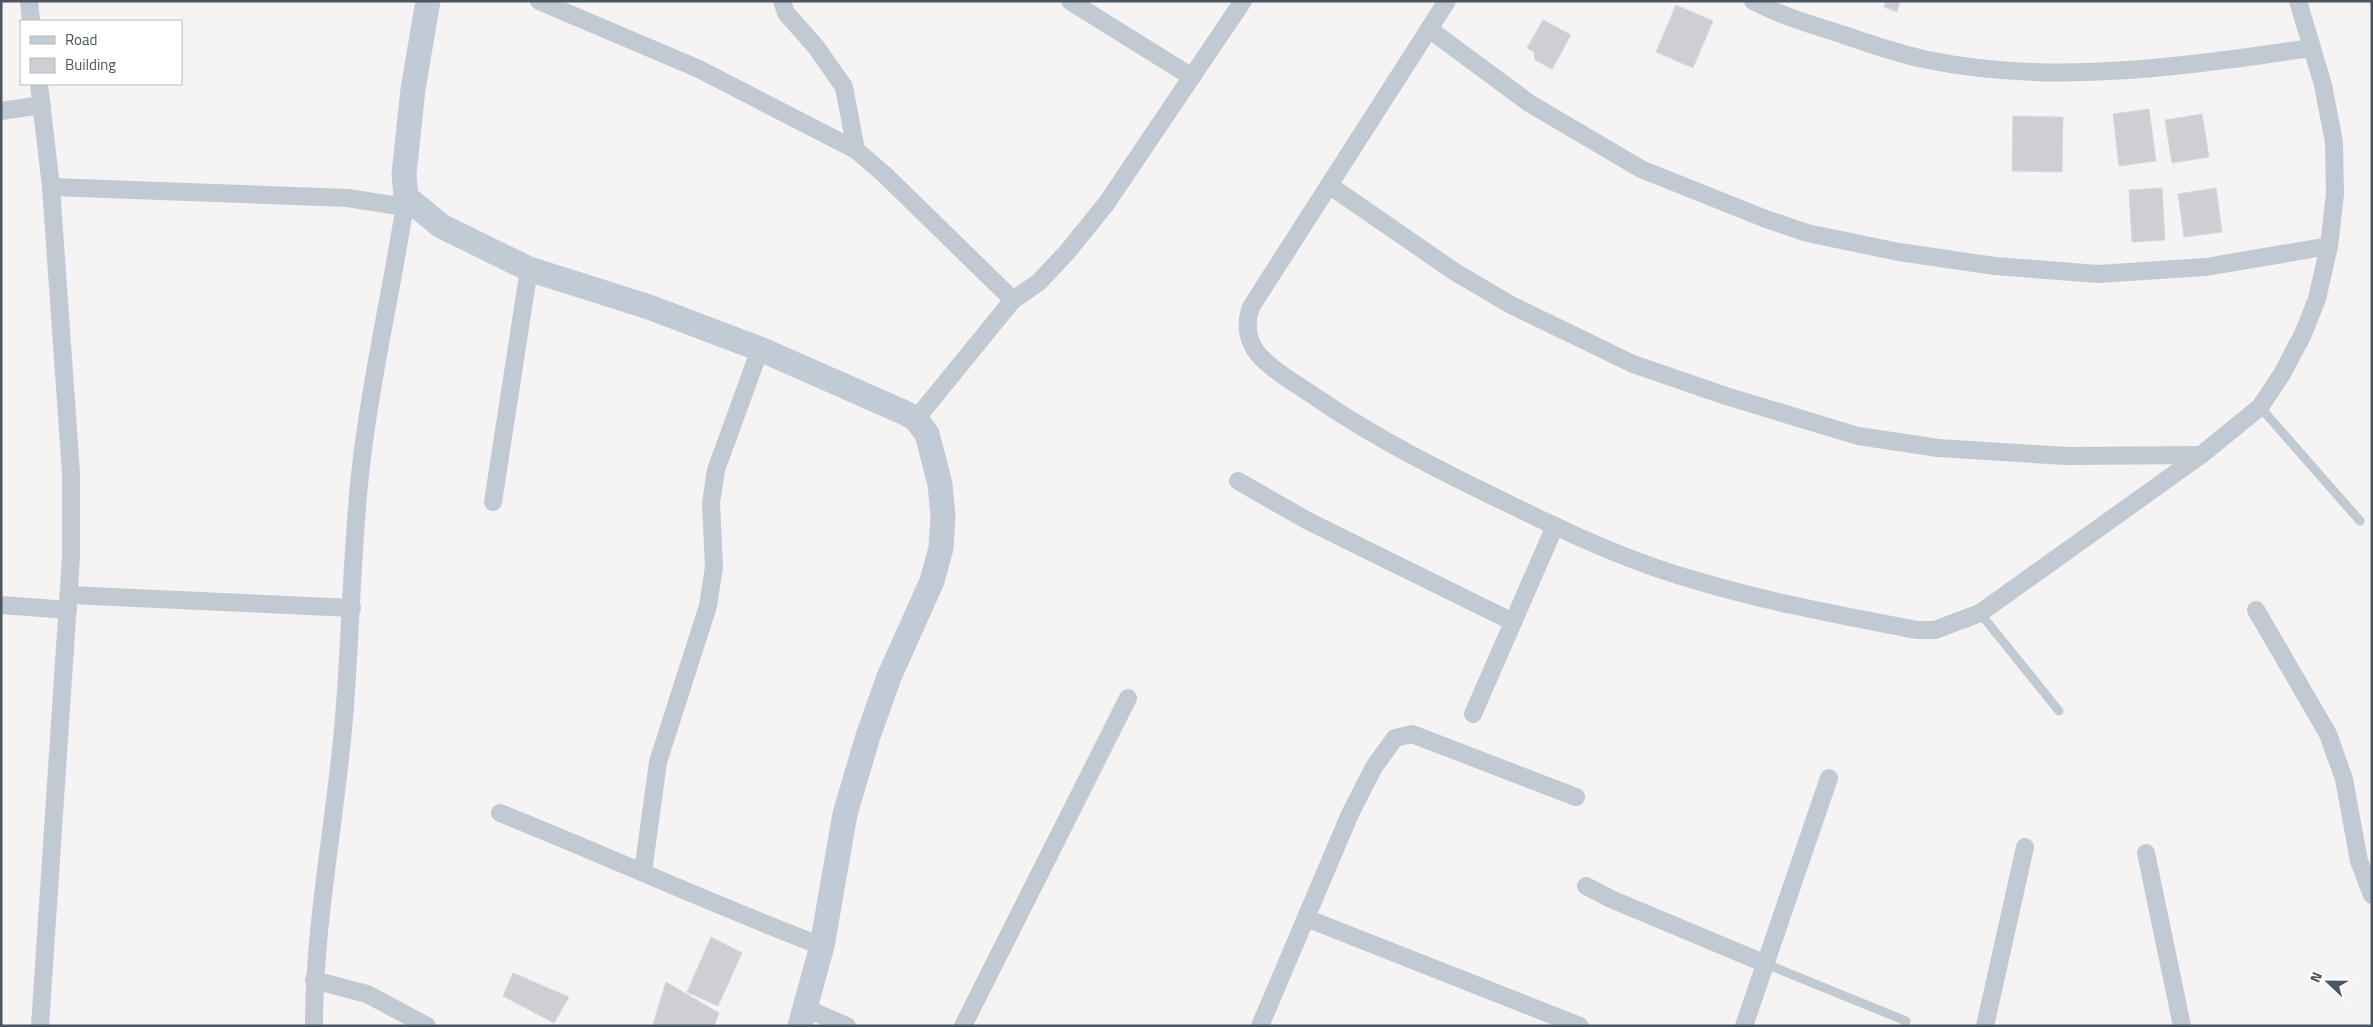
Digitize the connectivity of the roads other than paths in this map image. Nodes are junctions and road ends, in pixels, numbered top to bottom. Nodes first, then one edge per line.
1 (29, 1) edge
2 (428, 1) edge
3 (539, 1) edge
4 (782, 1) edge
5 (1070, 1) edge
6 (1244, 1) edge
7 (1447, 1) edge
8 (1753, 1) edge
9 (2298, 1) edge
10 (31, 20) edge
11 (1429, 29) junction
12 (2311, 48) junction
13 (1192, 76) junction
14 (39, 85) edge
15 (42, 105) junction
16 (1, 111) edge
17 (856, 150) junction
18 (1329, 185) junction
19 (51, 187) junction
20 (405, 202) junction
21 (2329, 246) junction
22 (529, 269) junction
23 (1013, 300) junction
24 (760, 349) junction
25 (2260, 407) junction
26 (916, 419) junction
27 (2201, 455) junction
28 (1238, 481) dead end
29 (493, 502) dead end
30 (2360, 521) dead end
31 (1555, 526) junction
32 (69, 602) junction
33 (1, 605) edge
34 (352, 608) junction
35 (2256, 610) dead end
36 (1980, 613) junction
37 (1513, 622) junction
38 (1128, 698) dead end
39 (2059, 710) dead end
40 (1473, 714) dead end
41 (1829, 778) dead end
42 (1576, 797) dead end
43 (500, 813) dead end
44 (2025, 847) dead end
45 (2146, 853) dead end
46 (643, 872) junction
47 (1586, 886) dead end
48 (2372, 895) edge
49 (1306, 918) junction
50 (822, 946) junction
51 (1766, 964) junction
52 (314, 980) junction
53 (802, 1017) edge
54 (1906, 1021) dead end
55 (40, 1026) edge
56 (314, 1026) edge
57 (427, 1026) edge
58 (847, 1026) edge
59 (964, 1026) edge
60 (1260, 1026) edge
61 (1580, 1026) edge
62 (1744, 1026) edge
63 (1985, 1026) edge
64 (2182, 1026) edge

1 - 10 street
2 - 20 street
3 - 17 street
4 - 17 street
5 - 13 street
6 - 13 street
7 - 11 street
8 - 12 street
9 - 12 street
11 - 18 street
11 - 21 street
12 - 21 street
13 - 23 street
14 - 15 street
15 - 16 street
15 - 19 street
17 - 23 street
18 - 27 street
18 - 31 street
19 - 20 street
19 - 32 street
20 - 22 street
20 - 34 street
21 - 25 street
22 - 24 street
22 - 29 street
23 - 26 street
24 - 26 street
24 - 46 street
25 - 27 street
25 - 30 lane
26 - 50 street
27 - 36 street
28 - 37 street
31 - 36 street
31 - 37 street
32 - 33 street
32 - 34 street
32 - 55 street
34 - 52 street
35 - 48 street
36 - 39 lane
37 - 40 street
38 - 59 street
41 - 51 street
42 - 49 street
43 - 46 street
44 - 63 street
45 - 64 street
46 - 50 street
47 - 51 street
49 - 60 street
49 - 61 street
50 - 53 street
51 - 54 lane
51 - 62 street
52 - 56 street
52 - 57 street
53 - 58 street

